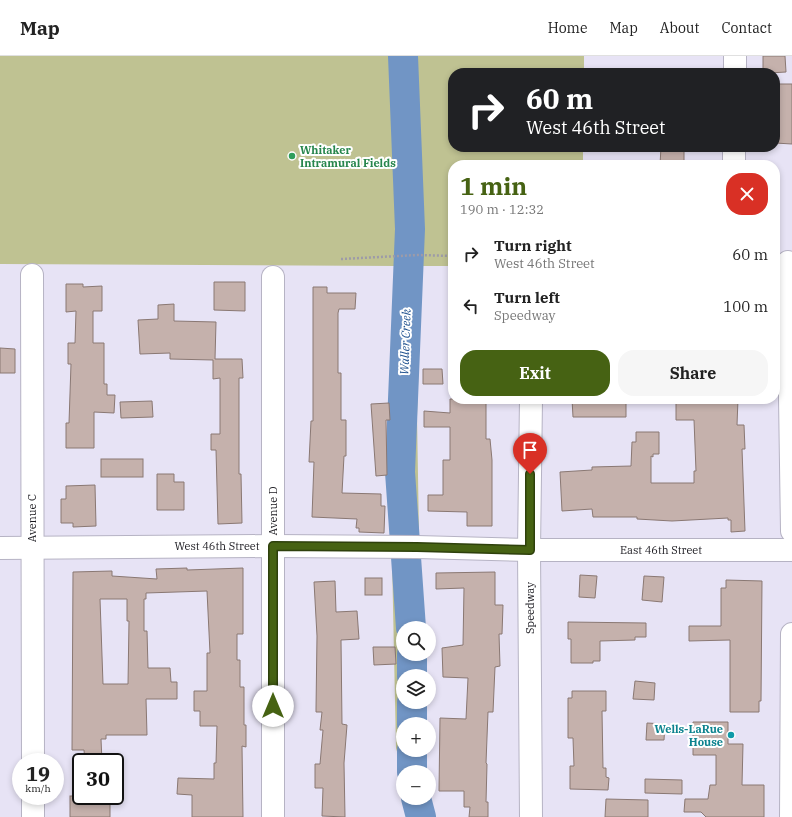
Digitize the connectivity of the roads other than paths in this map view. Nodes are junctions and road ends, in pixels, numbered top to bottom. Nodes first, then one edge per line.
1 (735, 56) edge
2 (735, 68) edge
3 (785, 262) edge
4 (32, 275) dead end
5 (273, 277) dead end
6 (531, 404) edge
7 (792, 532) edge
8 (273, 546) junction
9 (0, 548) edge
10 (32, 548) junction
11 (530, 550) junction
12 (792, 550) edge
13 (792, 634) edge
14 (33, 753) edge
15 (33, 805) edge
16 (33, 817) edge
17 (273, 817) edge
18 (531, 817) edge
19 (791, 817) edge

1 - 2 street
3 - 7 street
4 - 10 street, Avenue C
5 - 8 street, Avenue D
6 - 11 street, Speedway
8 - 10 street, West 46th Street
8 - 11 street, West 46th Street
8 - 17 street, Avenue D
9 - 10 street, West 46th Street
10 - 14 street, Avenue C
11 - 12 street, East 46th Street
11 - 18 street, Speedway
13 - 19 street
15 - 16 street

